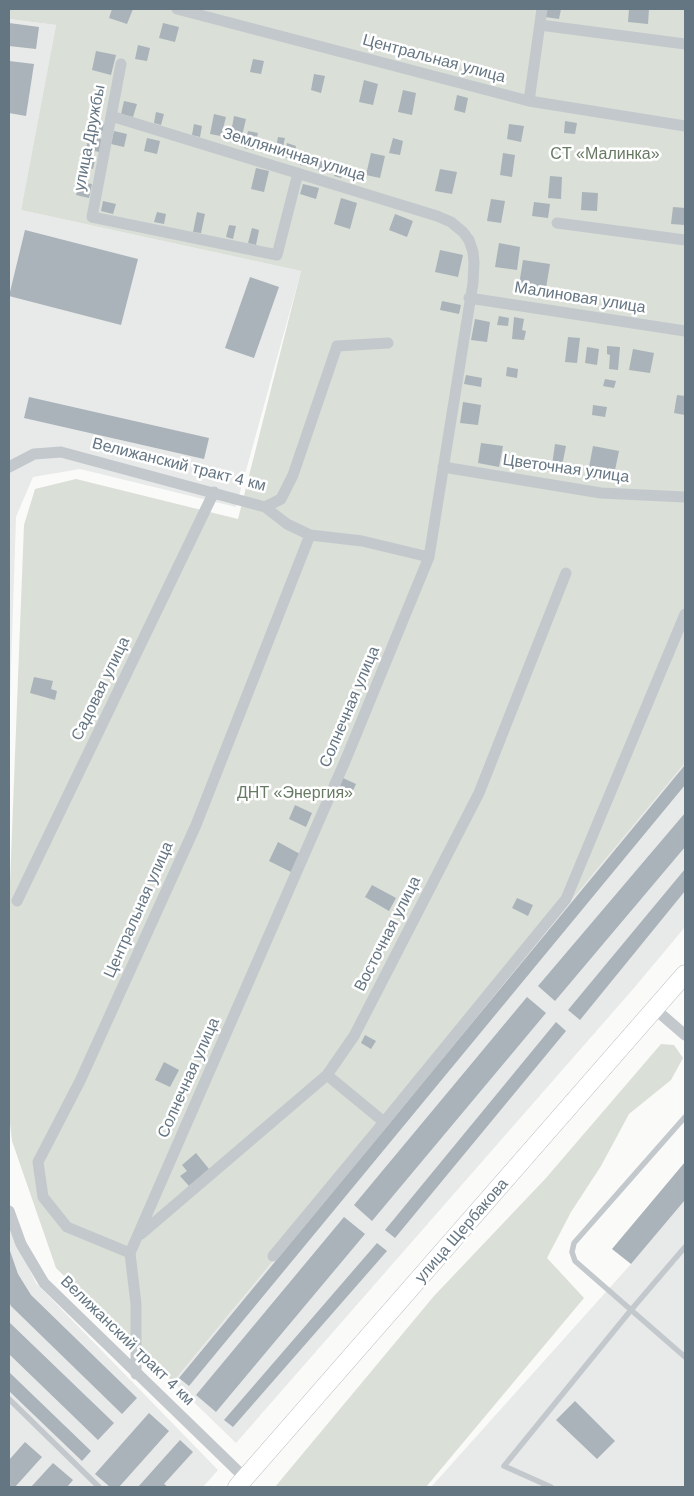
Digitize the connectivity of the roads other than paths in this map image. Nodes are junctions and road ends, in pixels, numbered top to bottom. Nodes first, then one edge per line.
1 (177, 9) edge
2 (542, 9) edge
3 (540, 25) junction
4 (685, 44) edge
5 (121, 64) dead end
6 (529, 101) junction
7 (111, 116) junction
8 (685, 126) edge
9 (298, 173) junction
10 (556, 223) dead end
11 (463, 232) joint
12 (685, 240) edge
13 (469, 298) junction
14 (685, 331) edge
15 (388, 343) dead end
16 (9, 465) edge
17 (443, 467) junction
18 (214, 492) junction
19 (685, 497) edge
20 (265, 506) junction
21 (310, 535) junction
22 (429, 556) junction
23 (566, 573) dead end
24 (685, 614) edge
25 (16, 901) dead end
26 (685, 974) edge
27 (656, 1009) junction
28 (685, 1035) edge
29 (327, 1076) junction
30 (685, 1117) edge
31 (384, 1122) junction
32 (9, 1211) edge
33 (138, 1237) junction
34 (685, 1247) edge
35 (130, 1253) junction
36 (273, 1256) dead end
37 (631, 1310) junction
38 (685, 1357) edge
39 (136, 1374) junction
40 (9, 1399) edge
41 (242, 1484) edge
42 (99, 1487) edge
43 (551, 1487) edge

1 - 6 street, Центральная улица
2 - 3 street
3 - 4 street
3 - 6 street
5 - 7 street, улица Дружбы
6 - 8 street, Центральная улица
7 - 9 street, Земляничная улица
7 - 9 street, улица Дружбы
9 - 11 street, Земляничная улица
10 - 12 street
11 - 13 street, Солнечная улица
13 - 14 street, Малиновая улица
13 - 17 street, Солнечная улица
15 - 20 street, Велижанский тракт 4 км
16 - 18 street, Велижанский тракт 4 км
17 - 19 street, Цветочная улица
17 - 22 street, Солнечная улица
18 - 20 street, Велижанский тракт 4 км
18 - 25 street, Садовая улица
20 - 21 street
21 - 22 street
21 - 35 street, Центральная улица
22 - 33 street, Солнечная улица
23 - 29 street, Восточная улица
24 - 31 street
26 - 27 main road, улица Щербакова
27 - 28 street
27 - 41 main road, улица Щербакова
29 - 31 street
29 - 33 street, Восточная улица
30 - 37 lane
31 - 36 street
32 - 39 street, Велижанский тракт 4 км
33 - 35 street, Солнечная улица
34 - 37 lane
35 - 39 street
37 - 38 lane
37 - 43 lane
39 - 41 street, Велижанский тракт 4 км
40 - 42 lane

